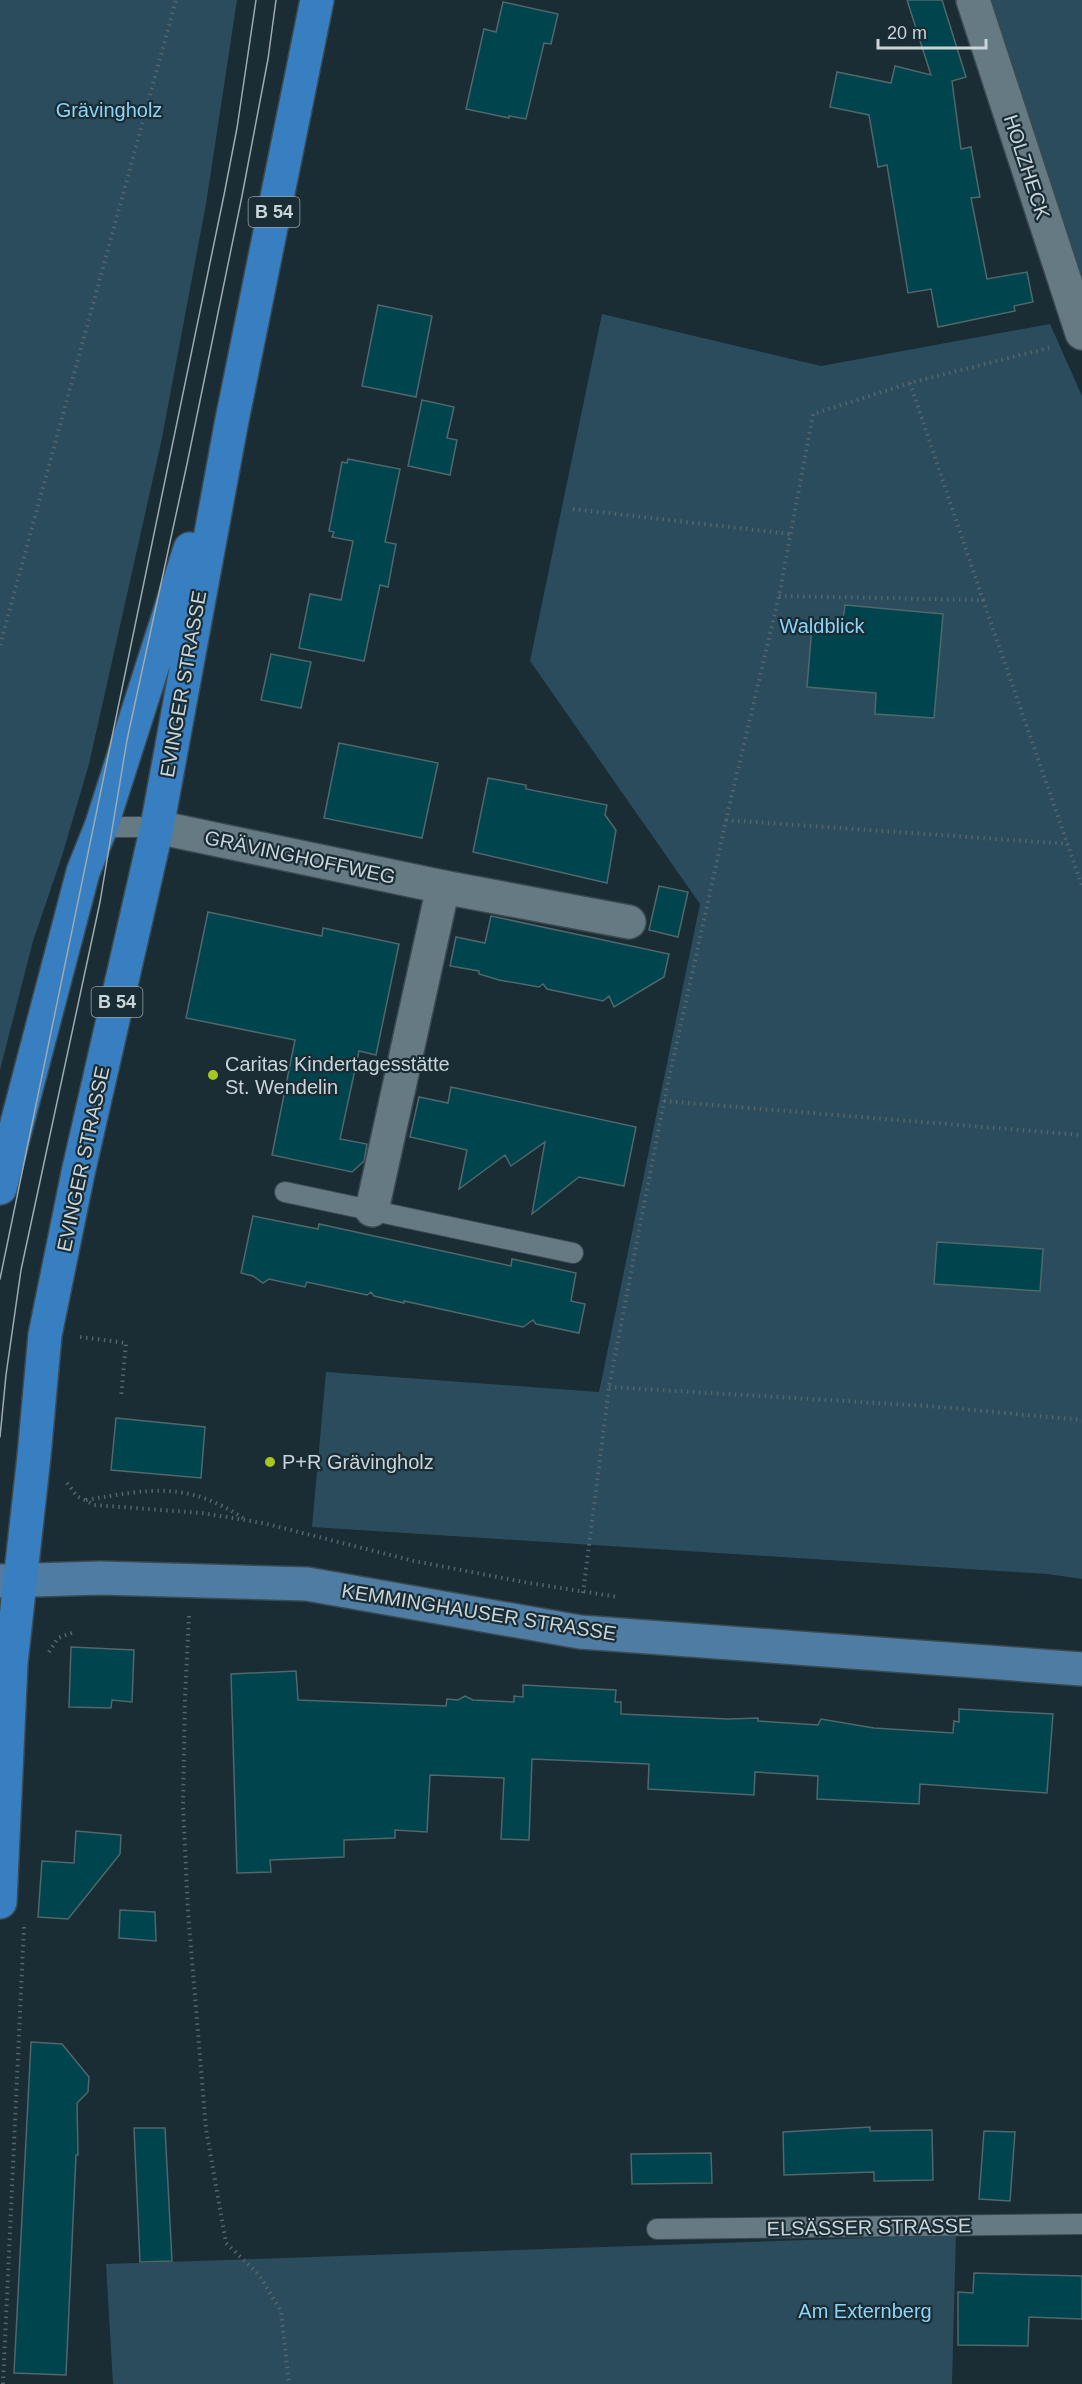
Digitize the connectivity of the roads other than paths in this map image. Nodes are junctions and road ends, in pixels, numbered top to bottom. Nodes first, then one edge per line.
1 (318, 0) edge
2 (973, 0) edge
3 (1071, 339) edge
4 (231, 425) junction
5 (101, 827) junction
6 (157, 827) junction
7 (443, 887) junction
8 (629, 922) dead end
9 (0, 1188) edge
10 (285, 1192) dead end
11 (372, 1209) junction
12 (573, 1253) dead end
13 (10, 1581) edge
14 (1082, 1669) edge
15 (13, 1909) edge
16 (1082, 2224) edge
17 (657, 2229) dead end

1 - 4 main road, EVINGER STRASSE / B 54
2 - 3 street, HOLZHECK
4 - 5 main road, EVINGER STRASSE / B 54
4 - 6 main road, EVINGER STRASSE / B 54
5 - 6 lane
5 - 9 main road, EVINGER STRASSE / B 54
6 - 7 street, GRÄVINGHOFFWEG
6 - 13 main road, EVINGER STRASSE / B 54
7 - 8 street, GRÄVINGHOFFWEG
7 - 11 street
10 - 11 lane
11 - 12 lane
13 - 14 main road, KEMMINGHAUSER STRASSE
13 - 15 main road, EVINGER STRASSE / B 54
16 - 17 lane, ELSÄSSER STRASSE

